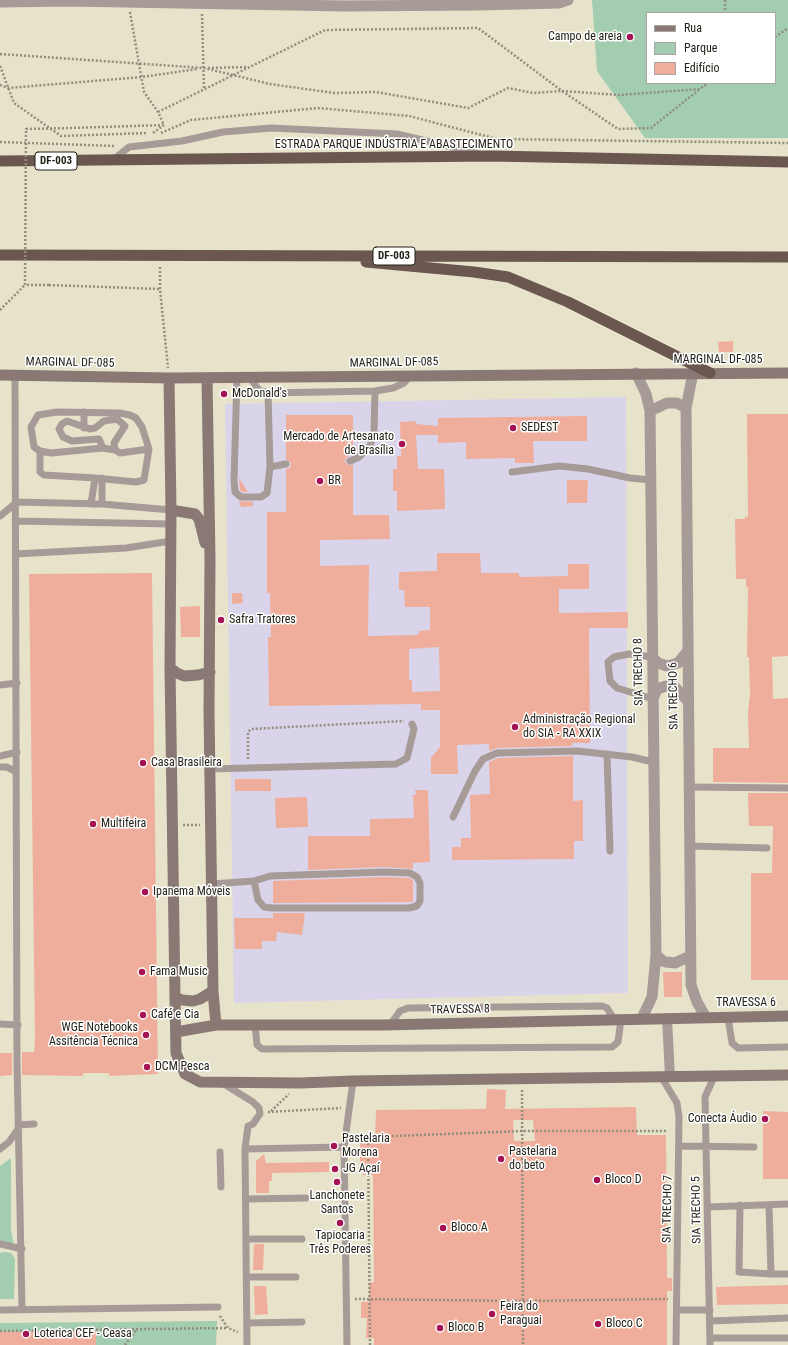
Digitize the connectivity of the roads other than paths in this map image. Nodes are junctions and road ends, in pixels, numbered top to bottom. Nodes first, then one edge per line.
1 (568, 0) edge
2 (0, 2) edge
3 (227, 2) edge
4 (480, 3) edge
5 (493, 156) junction
6 (113, 160) junction
7 (0, 161) edge
8 (788, 162) edge
9 (0, 255) edge
10 (286, 255) junction
11 (788, 257) edge
12 (636, 373) junction
13 (693, 373) junction
14 (710, 373) junction
15 (788, 373) edge
16 (0, 375) edge
17 (15, 375) junction
18 (410, 376) junction
19 (169, 378) junction
20 (207, 378) junction
21 (237, 378) junction
22 (250, 378) junction
23 (374, 391) junction
24 (268, 394) junction
25 (686, 408) junction
26 (650, 411) junction
27 (84, 412) junction
28 (102, 412) junction
29 (104, 421) junction
30 (84, 428) junction
31 (103, 448) junction
32 (149, 449) junction
33 (115, 450) junction
34 (40, 451) junction
35 (350, 461) dead end
36 (286, 464) dead end
37 (270, 467) junction
38 (512, 472) dead end
39 (98, 478) junction
40 (650, 480) junction
41 (17, 502) junction
42 (91, 504) junction
43 (102, 504) junction
44 (171, 510) junction
45 (0, 516) edge
46 (16, 521) junction
47 (171, 524) junction
48 (171, 542) junction
49 (16, 554) junction
50 (210, 559) junction
51 (687, 652) junction
52 (652, 657) junction
53 (170, 668) junction
54 (210, 672) junction
55 (16, 683) junction
56 (0, 685) edge
57 (653, 699) junction
58 (687, 700) junction
59 (412, 724) road end
60 (16, 752) junction
61 (607, 754) junction
62 (0, 756) edge
63 (653, 762) junction
64 (0, 766) edge
65 (210, 769) junction
66 (16, 772) junction
67 (688, 787) junction
68 (788, 788) edge
69 (453, 818) dead end
70 (689, 846) junction
71 (767, 848) dead end
72 (610, 851) dead end
73 (254, 881) junction
74 (212, 884) junction
75 (656, 954) junction
76 (690, 956) junction
77 (213, 991) junction
78 (175, 997) junction
79 (705, 1016) junction
80 (728, 1016) junction
81 (788, 1016) edge
82 (642, 1018) junction
83 (667, 1018) junction
84 (617, 1019) junction
85 (0, 1024) edge
86 (18, 1025) junction
87 (216, 1025) junction
88 (255, 1025) junction
89 (390, 1025) junction
90 (176, 1032) junction
91 (788, 1047) edge
92 (788, 1075) edge
93 (714, 1077) junction
94 (666, 1078) junction
95 (353, 1081) junction
96 (222, 1082) junction
97 (34, 1124) dead end
98 (18, 1127) junction
99 (706, 1145) junction
100 (680, 1146) junction
101 (344, 1147) junction
102 (754, 1147) dead end
103 (0, 1149) edge
104 (245, 1150) junction
105 (220, 1152) dead end
106 (222, 1188) dead end
107 (306, 1198) dead end
108 (246, 1199) junction
109 (788, 1204) edge
110 (769, 1205) junction
111 (740, 1206) junction
112 (708, 1207) junction
113 (246, 1239) junction
114 (302, 1239) dead end
115 (0, 1244) edge
116 (22, 1249) junction
117 (771, 1274) junction
118 (788, 1274) edge
119 (247, 1277) junction
120 (296, 1277) dead end
121 (216, 1307) road end
122 (22, 1309) junction
123 (0, 1310) edge
124 (677, 1310) junction
125 (710, 1310) junction
126 (788, 1318) edge
127 (302, 1322) dead end
128 (710, 1322) junction
129 (247, 1323) junction
130 (788, 1338) edge
131 (710, 1342) edge
132 (248, 1345) edge
133 (347, 1345) edge
134 (676, 1345) edge

1 - 4 street
2 - 3 street
3 - 4 street
5 - 6 highway, ESTRADA PARQUE INDÚSTRIA E ABASTECIMENTO / DF-003
5 - 6 lane
5 - 8 highway, ESTRADA PARQUE INDÚSTRIA E ABASTECIMENTO / DF-003
6 - 7 highway, ESTRADA PARQUE INDÚSTRIA E ABASTECIMENTO / DF-003
9 - 10 highway, DF-003
10 - 11 highway, DF-003
10 - 14 highway
12 - 13 main road, MARGINAL DF-085
12 - 18 main road, MARGINAL DF-085
12 - 26 street, SIA TRECHO 8
13 - 14 main road, MARGINAL DF-085
13 - 25 street, SIA TRECHO 6
14 - 15 main road, MARGINAL DF-085
16 - 17 main road, MARGINAL DF-085
17 - 19 main road, MARGINAL DF-085
17 - 41 lane
18 - 22 main road, MARGINAL DF-085
18 - 23 lane
19 - 20 main road, MARGINAL DF-085
19 - 44 main road
20 - 21 main road, MARGINAL DF-085
20 - 50 main road
21 - 22 main road, MARGINAL DF-085
21 - 37 lane
22 - 24 lane
23 - 24 lane
23 - 35 lane
24 - 37 lane
25 - 26 street
25 - 51 street, SIA TRECHO 6
26 - 40 street, SIA TRECHO 8
27 - 28 lane
27 - 30 lane
27 - 34 lane
28 - 29 lane
28 - 32 lane
29 - 30 lane
29 - 33 lane
30 - 31 lane
31 - 33 lane
31 - 34 lane
32 - 33 lane
32 - 39 lane
34 - 39 lane
36 - 37 lane
38 - 40 lane
39 - 42 lane
39 - 43 lane
40 - 52 street, SIA TRECHO 8
41 - 42 lane
41 - 45 lane
41 - 46 lane
42 - 43 lane
43 - 44 lane
44 - 47 main road
44 - 50 main road
46 - 47 lane
46 - 49 lane
47 - 48 main road
48 - 49 lane
48 - 53 main road
49 - 55 lane
50 - 54 main road
51 - 52 street
51 - 58 street, SIA TRECHO 6
52 - 57 street, SIA TRECHO 8
52 - 57 lane
53 - 54 main road
53 - 78 main road
54 - 65 main road
55 - 56 lane
55 - 60 lane
57 - 58 street
57 - 63 street, SIA TRECHO 8
58 - 67 street, SIA TRECHO 6
59 - 65 lane
60 - 62 lane
60 - 66 lane
61 - 63 lane
61 - 69 lane
61 - 72 lane
63 - 75 street, SIA TRECHO 8
64 - 66 lane
65 - 74 main road
66 - 86 lane
67 - 68 lane
67 - 70 street, SIA TRECHO 6
70 - 71 lane
70 - 76 street, SIA TRECHO 6
73 - 73 lane
73 - 74 lane
74 - 77 main road
75 - 76 street
75 - 82 street, SIA TRECHO 8
76 - 79 street, SIA TRECHO 6
77 - 78 main road
77 - 87 main road
78 - 90 main road
79 - 80 main road, TRAVESSA 6
79 - 83 main road, TRAVESSA 8
80 - 81 main road, TRAVESSA 6
80 - 91 lane
82 - 83 main road, TRAVESSA 8
82 - 84 main road, TRAVESSA 8
83 - 94 street
84 - 88 lane
84 - 89 main road, TRAVESSA 8
84 - 89 lane
85 - 86 lane
86 - 98 lane
87 - 88 main road, TRAVESSA 8
87 - 90 main road, TRAVESSA 8
88 - 89 main road, TRAVESSA 8
90 - 96 main road
92 - 93 main road
93 - 94 main road
93 - 99 lane, SIA TRECHO 5
94 - 95 main road
94 - 100 lane, SIA TRECHO 7
95 - 96 main road
95 - 101 lane
96 - 104 lane
97 - 98 lane
98 - 103 lane
98 - 116 lane
99 - 100 lane
99 - 102 lane
99 - 112 lane, SIA TRECHO 5
100 - 124 lane, SIA TRECHO 7
101 - 104 lane
101 - 133 lane
104 - 108 lane
105 - 106 lane
107 - 108 lane
108 - 113 lane
109 - 110 lane
110 - 111 lane
110 - 117 lane
111 - 112 lane
111 - 117 lane
112 - 125 lane, SIA TRECHO 5
113 - 114 lane
113 - 119 lane
115 - 116 lane
116 - 122 lane
117 - 118 lane
119 - 120 lane
119 - 129 lane
121 - 122 lane
122 - 123 lane
124 - 125 lane
124 - 134 lane, SIA TRECHO 7
125 - 128 lane, SIA TRECHO 5
126 - 128 lane
127 - 129 lane
128 - 131 lane, SIA TRECHO 5
129 - 132 lane
130 - 131 lane

